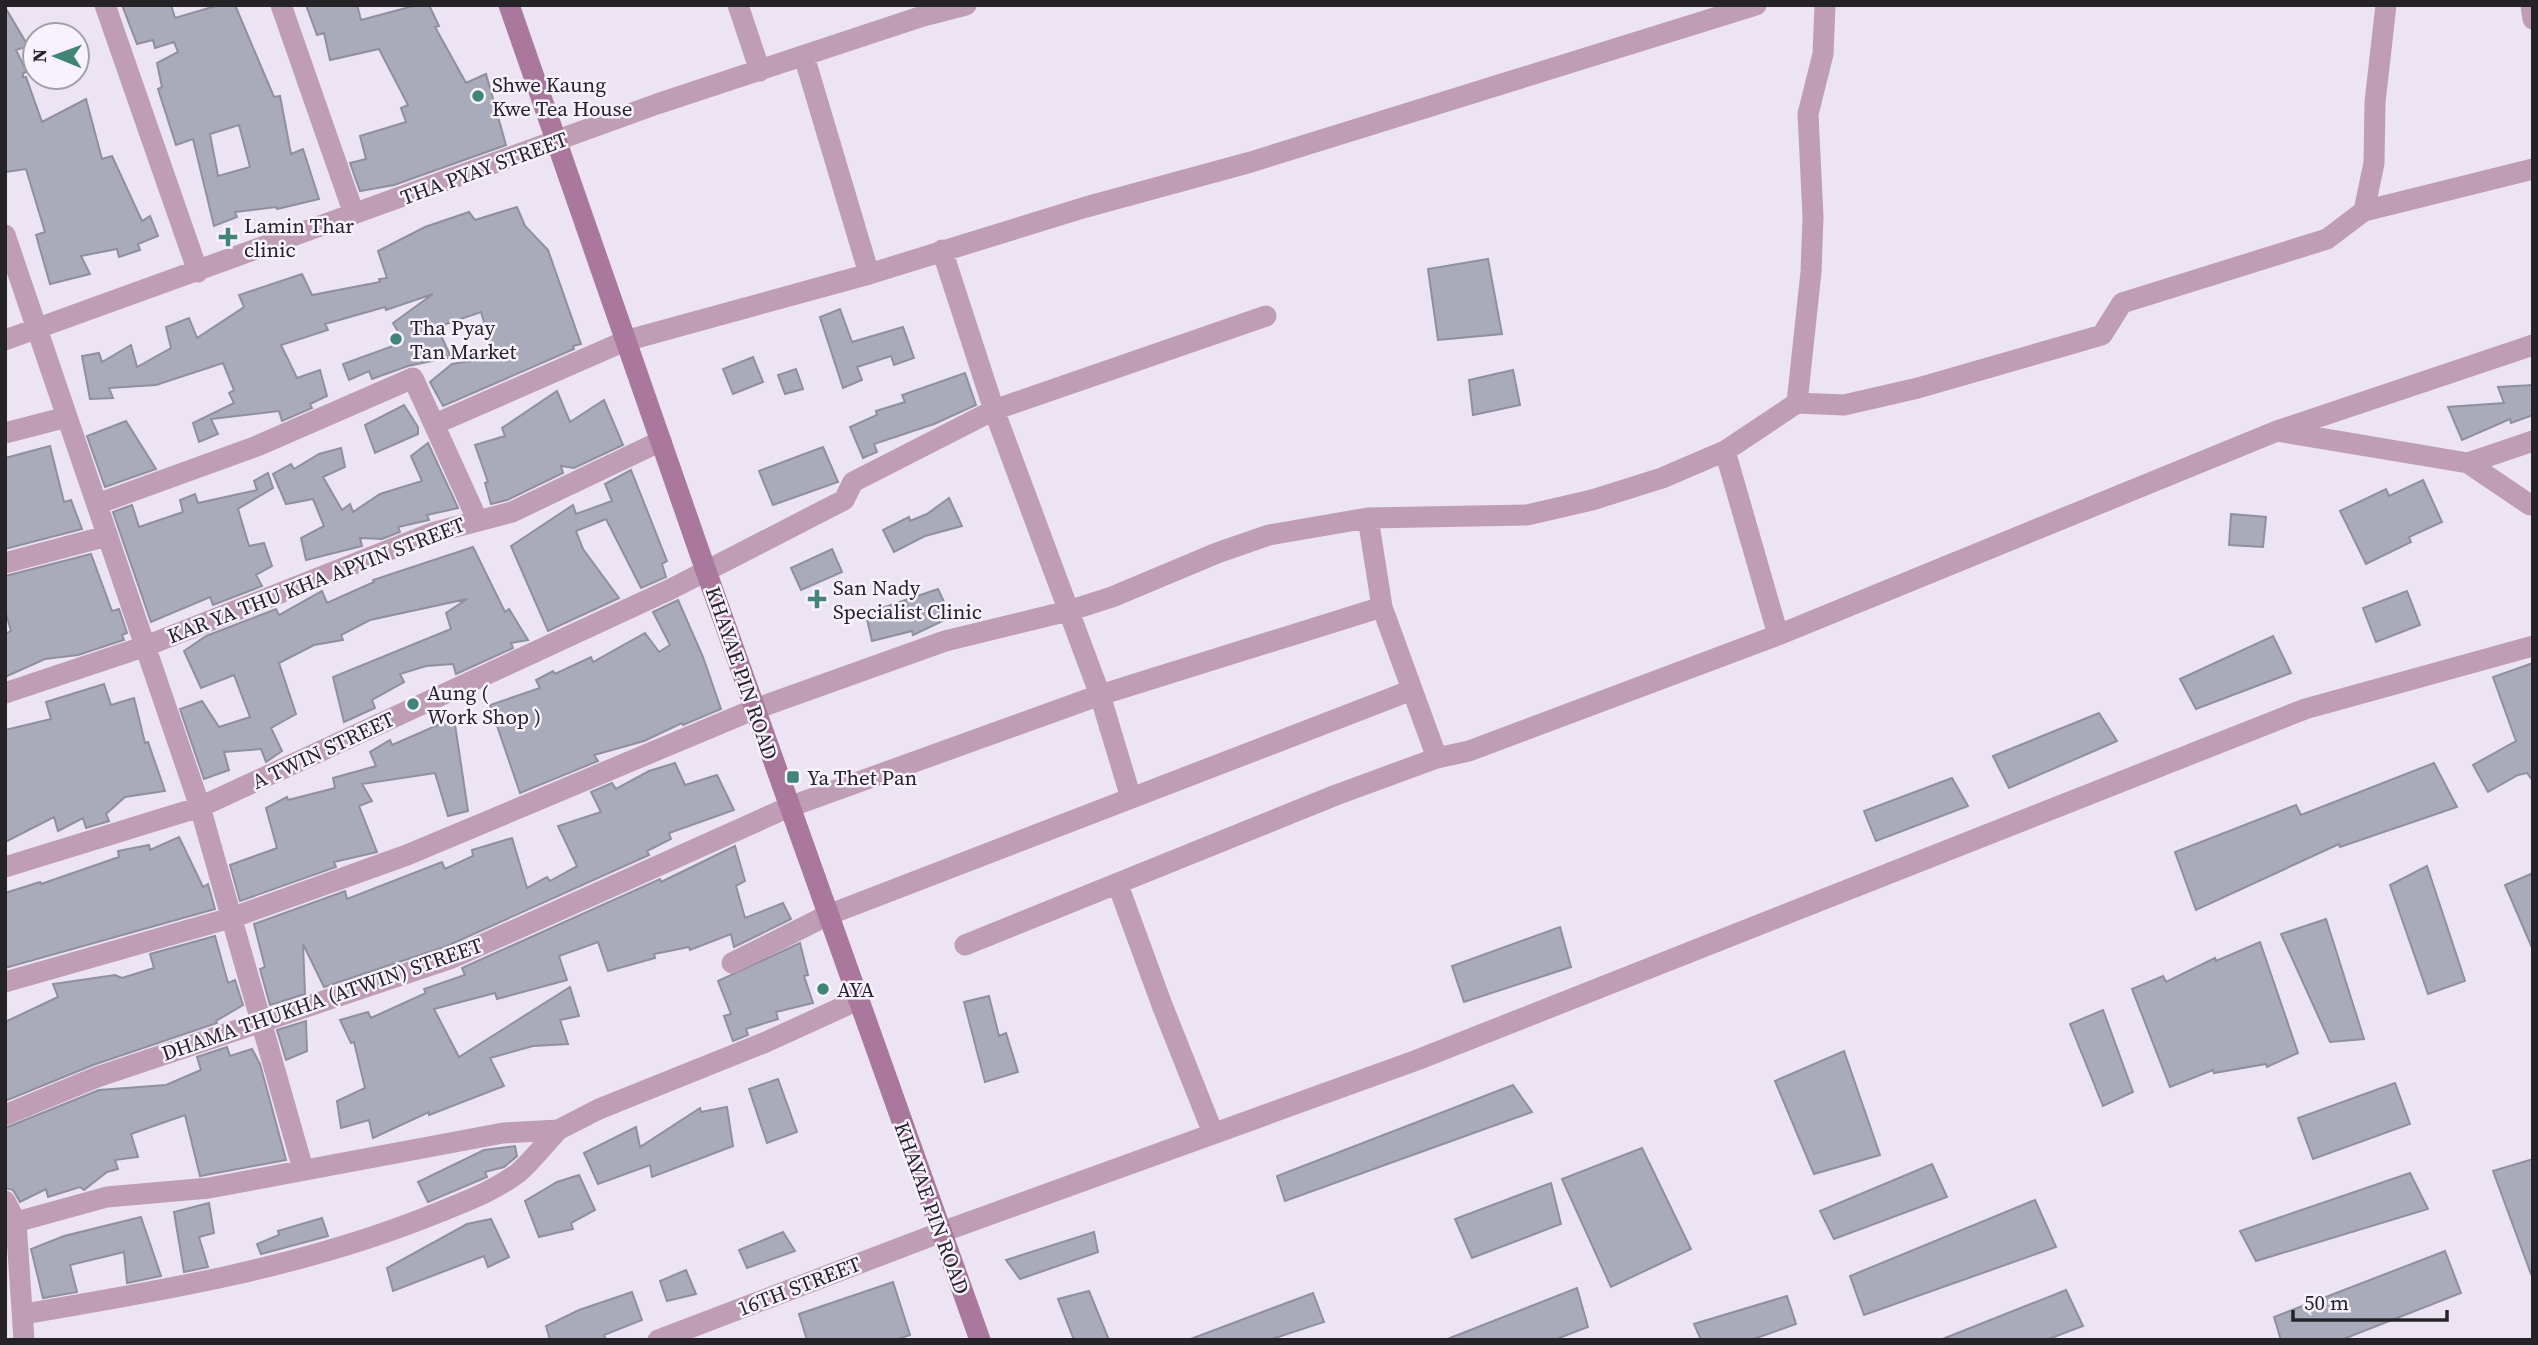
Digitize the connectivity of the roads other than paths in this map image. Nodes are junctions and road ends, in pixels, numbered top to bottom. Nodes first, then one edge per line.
1 (104, 5) edge
2 (281, 5) edge
3 (509, 5) edge
4 (738, 5) edge
5 (966, 5) edge
6 (1756, 5) edge
7 (1825, 5) edge
8 (2386, 5) edge
9 (2531, 5) edge
10 (921, 11) edge
11 (2533, 19) edge
12 (804, 56) junction
13 (760, 71) junction
14 (556, 142) junction
15 (2533, 169) edge
16 (2364, 211) junction
17 (354, 214) junction
18 (5, 235) edge
19 (942, 250) junction
20 (198, 272) junction
21 (869, 274) junction
22 (1266, 316) dead end
23 (38, 330) junction
24 (5, 340) edge
25 (625, 341) junction
26 (2533, 345) edge
27 (1797, 403) junction
28 (994, 410) junction
29 (67, 416) junction
30 (435, 424) junction
31 (2277, 431) junction
32 (5, 433) edge
33 (661, 441) junction
34 (2533, 441) edge
35 (1725, 451) junction
36 (2468, 463) junction
37 (97, 505) junction
38 (2532, 505) edge
39 (477, 519) junction
40 (1368, 519) junction
41 (107, 536) junction
42 (5, 563) edge
43 (706, 571) junction
44 (1382, 607) junction
45 (1068, 611) junction
46 (1778, 635) junction
47 (146, 646) junction
48 (2533, 646) edge
49 (1412, 690) junction
50 (5, 693) edge
51 (1100, 695) junction
52 (755, 709) junction
53 (1437, 758) junction
54 (1131, 798) junction
55 (200, 807) junction
56 (789, 807) junction
57 (5, 867) edge
58 (1118, 885) junction
59 (828, 915) junction
60 (234, 917) junction
61 (965, 945) dead end
62 (732, 963) dead end
63 (5, 982) edge
64 (858, 1000) junction
65 (263, 1020) junction
66 (5, 1115) edge
67 (558, 1130) junction
68 (1213, 1133) junction
69 (303, 1169) junction
70 (5, 1201) edge
71 (16, 1222) junction
72 (939, 1233) junction
73 (24, 1314) junction
74 (24, 1340) edge
75 (658, 1340) edge
76 (980, 1340) edge

1 - 20 street
2 - 17 street
3 - 14 main road, KHAYAE PIN ROAD
4 - 13 street
5 - 10 street, THA PYAY STREET
6 - 19 street
7 - 27 street
8 - 16 street
9 - 11 street
10 - 12 street, THA PYAY STREET
12 - 13 street, THA PYAY STREET
12 - 21 street
13 - 14 street, THA PYAY STREET
14 - 17 street, THA PYAY STREET
14 - 25 main road, KHAYAE PIN ROAD
15 - 16 street
16 - 27 street
17 - 20 street, THA PYAY STREET
18 - 23 street
19 - 21 street
19 - 28 street
20 - 23 street, THA PYAY STREET
21 - 25 street
22 - 28 street, A TWIN STREET
23 - 24 street, THA PYAY STREET
23 - 29 street
25 - 30 street
25 - 33 main road, KHAYAE PIN ROAD
26 - 31 street
27 - 35 street
28 - 43 street, A TWIN STREET
28 - 45 street
29 - 32 street
29 - 37 street
30 - 37 street
30 - 39 street
31 - 36 street
31 - 46 street
33 - 39 street, KAR YA THU KHA APYIN STREET
33 - 43 main road, KHAYAE PIN ROAD
34 - 36 street
35 - 40 street
35 - 46 street
36 - 38 street
37 - 41 street
39 - 47 street, KAR YA THU KHA APYIN STREET
40 - 44 street
40 - 45 street
41 - 42 street
41 - 47 street
43 - 52 main road, KHAYAE PIN ROAD
43 - 55 street, A TWIN STREET
44 - 49 street
44 - 51 street, DHAMA THUKHA (ATWIN) STREET
45 - 51 street
45 - 52 street
46 - 53 street
47 - 50 street, KAR YA THU KHA APYIN STREET
47 - 55 street
48 - 68 street, 16TH STREET
49 - 53 street
49 - 54 street
51 - 54 street
51 - 56 street, DHAMA THUKHA (ATWIN) STREET
52 - 56 main road, KHAYAE PIN ROAD
52 - 60 street
53 - 58 street
54 - 59 street
55 - 57 street, A TWIN STREET
55 - 60 street
56 - 59 main road, KHAYAE PIN ROAD
56 - 65 street, DHAMA THUKHA (ATWIN) STREET
58 - 61 street
58 - 68 street
59 - 62 street
59 - 64 main road, KHAYAE PIN ROAD
60 - 63 street
60 - 65 street
64 - 67 street
64 - 72 main road, KHAYAE PIN ROAD
65 - 66 street, DHAMA THUKHA (ATWIN) STREET
65 - 69 street
67 - 69 street
67 - 73 street
68 - 72 street, 16TH STREET
69 - 71 street
70 - 71 street
71 - 73 street
72 - 75 street, 16TH STREET
72 - 76 main road, KHAYAE PIN ROAD
73 - 74 street

